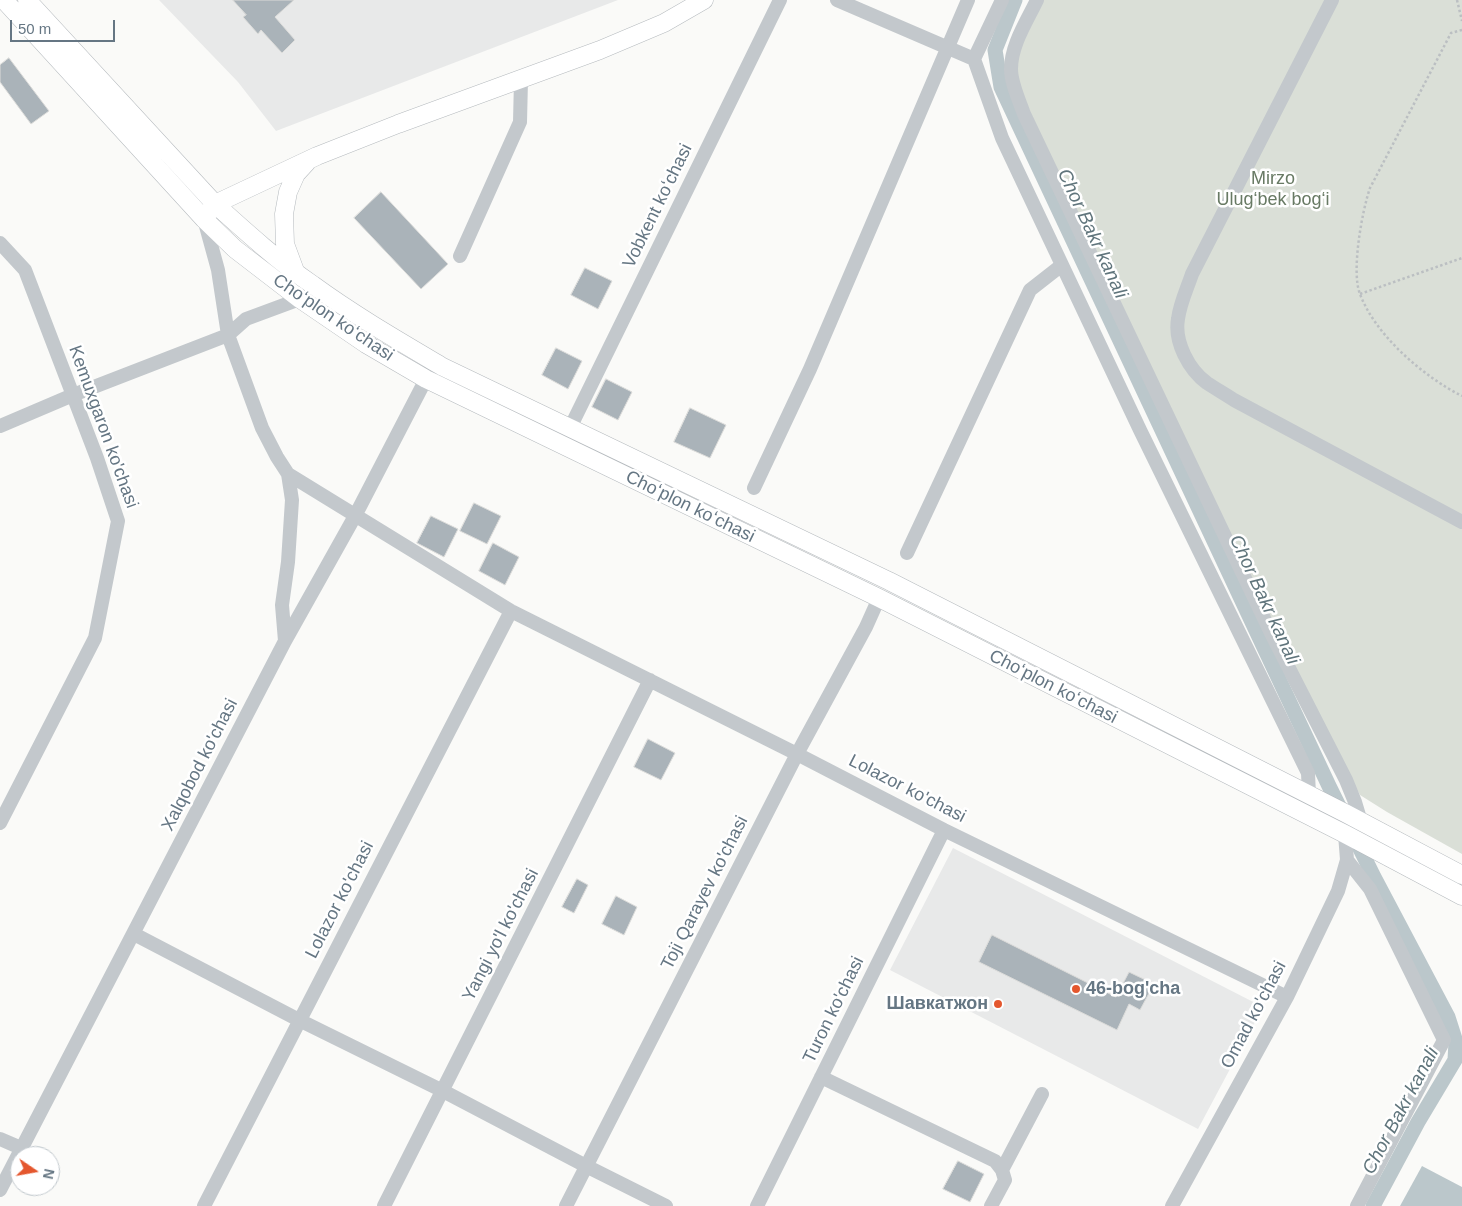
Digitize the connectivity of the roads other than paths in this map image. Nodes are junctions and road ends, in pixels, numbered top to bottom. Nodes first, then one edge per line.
1 (4, 0) edge
2 (27, 0) edge
3 (704, 0) edge
4 (780, 0) edge
5 (837, 0) edge
6 (968, 0) edge
7 (1002, 0) edge
8 (1037, 0) edge
9 (1332, 0) edge
10 (949, 46) junction
11 (974, 59) junction
12 (521, 80) junction
13 (309, 160) junction
14 (215, 204) junction
15 (204, 219) junction
16 (0, 243) edge
17 (460, 256) dead end
18 (1062, 265) junction
19 (295, 271) junction
20 (300, 298) junction
21 (228, 335) junction
22 (426, 379) junction
23 (73, 396) junction
24 (0, 426) edge
25 (570, 428) junction
26 (288, 474) junction
27 (754, 488) dead end
28 (355, 516) junction
29 (1462, 522) edge
30 (906, 553) dead end
31 (878, 598) junction
32 (511, 611) junction
33 (285, 641) junction
34 (650, 680) junction
35 (797, 754) junction
36 (1314, 798) junction
37 (1360, 822) junction
38 (0, 823) edge
39 (944, 830) junction
40 (1348, 836) junction
41 (1347, 860) junction
42 (1462, 875) edge
43 (1462, 896) edge
44 (134, 934) junction
45 (1287, 997) junction
46 (299, 1020) junction
47 (821, 1077) junction
48 (443, 1091) junction
49 (1042, 1094) dead end
50 (0, 1139) edge
51 (16, 1146) edge
52 (22, 1146) edge
53 (586, 1166) junction
54 (10, 1170) edge
55 (1002, 1170) junction
56 (0, 1190) edge
57 (204, 1206) edge
58 (384, 1206) edge
59 (566, 1206) edge
60 (666, 1206) edge
61 (757, 1206) edge
62 (991, 1206) edge
63 (1172, 1206) edge
64 (1357, 1206) edge

1 - 15 main road, Choʻplon koʻchasi
2 - 14 main road, Choʻplon koʻchasi
3 - 12 main road
4 - 25 street, Vobkent koʻchasi
5 - 10 street
6 - 10 street
7 - 11 street
8 - 37 street
9 - 29 street
10 - 11 street
10 - 27 street
11 - 18 street
12 - 13 main road
12 - 17 street
13 - 14 main road
13 - 19 main road
14 - 15 main road
14 - 19 main road, Choʻplon koʻchasi
15 - 20 main road, Choʻplon koʻchasi
15 - 21 street
16 - 23 street, Kemuxgaron ko'chasi
18 - 30 street
18 - 36 street
19 - 25 main road, Choʻplon koʻchasi
20 - 21 street
20 - 22 main road, Choʻplon koʻchasi
21 - 23 street
21 - 26 street
22 - 28 street, Xalqobod ko'chasi
22 - 31 main road, Choʻplon koʻchasi
23 - 24 street
23 - 38 street, Kemuxgaron ko'chasi
25 - 36 main road, Choʻplon koʻchasi
26 - 28 street, Lolazor ko'chasi
26 - 33 street
28 - 32 street, Lolazor ko'chasi
28 - 33 street, Xalqobod ko'chasi
31 - 35 street, Toji Qarayev ko'chasi
31 - 40 main road, Choʻplon koʻchasi
32 - 34 street, Lolazor ko'chasi
32 - 46 street, Lolazor ko'chasi
33 - 44 street, Xalqobod ko'chasi
34 - 35 street, Lolazor ko'chasi
34 - 48 street, Yangi yo'l ko'chasi
35 - 39 street, Lolazor ko'chasi
35 - 53 street, Toji Qarayev ko'chasi
36 - 37 main road, Choʻplon koʻchasi
37 - 42 main road, Choʻplon koʻchasi
39 - 45 street, Lolazor ko'chasi
39 - 47 street, Turon ko'chasi
40 - 41 street, Omad ko'chasi
40 - 43 main road, Choʻplon koʻchasi
41 - 45 street, Omad ko'chasi
41 - 64 street
44 - 46 street
44 - 52 street, Xalqobod ko'chasi
45 - 63 street, Omad ko'chasi
46 - 48 street
46 - 57 street, Lolazor ko'chasi
47 - 55 street
47 - 61 street, Turon ko'chasi
48 - 53 street
48 - 58 street, Yangi yo'l ko'chasi
49 - 55 street
50 - 51 street
53 - 59 street, Toji Qarayev ko'chasi
53 - 60 street
54 - 56 street, Xalqobod ko'chasi
55 - 62 street

